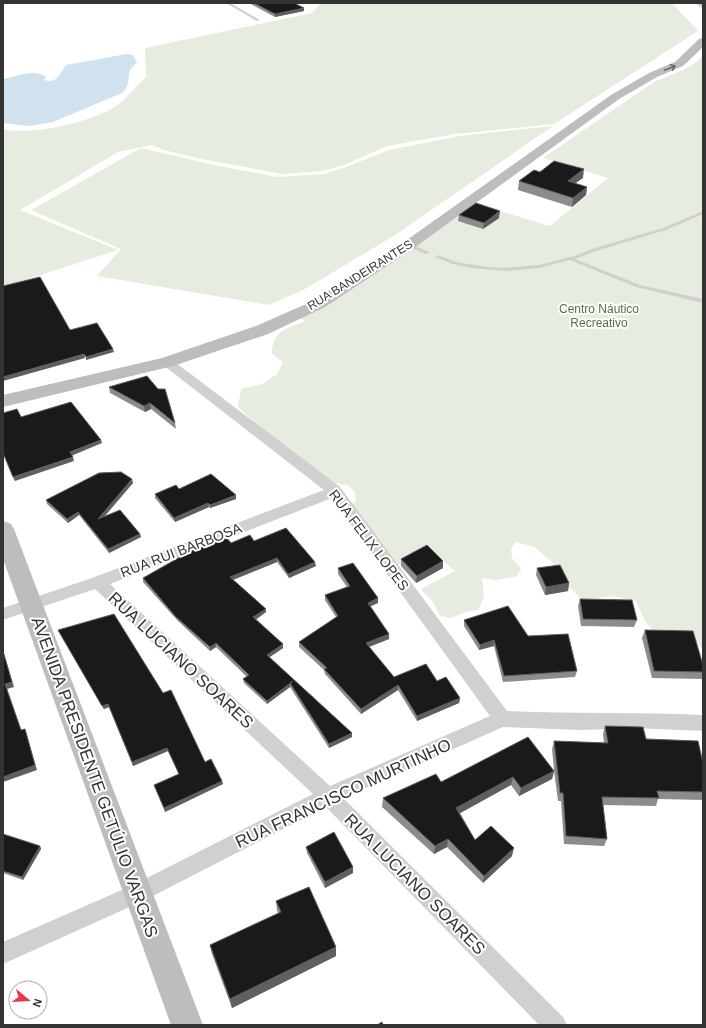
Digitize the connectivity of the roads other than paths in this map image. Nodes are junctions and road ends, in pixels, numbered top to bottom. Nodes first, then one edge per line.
1 (228, 3) edge
2 (698, 3) edge
3 (703, 7) edge
4 (258, 20) dead end
5 (703, 35) edge
6 (703, 41) edge
7 (683, 44) dead end
8 (661, 59) dead end
9 (634, 84) junction
10 (703, 212) edge
11 (409, 245) junction
12 (427, 253) dead end
13 (438, 257) dead end
14 (571, 259) junction
15 (703, 301) edge
16 (167, 362) junction
17 (3, 401) edge
18 (334, 491) junction
19 (3, 529) edge
20 (98, 582) junction
21 (31, 604) junction
22 (3, 614) edge
23 (502, 719) junction
24 (703, 723) edge
25 (328, 796) junction
26 (138, 893) junction
27 (3, 953) edge
28 (187, 1025) edge
29 (555, 1025) edge

1 - 4 lane
2 - 3 street
5 - 7 street
9 -> 6 street, RUA BANDEIRANTES
8 - 9 street, RUA BANDEIRANTES
9 - 11 street, RUA BANDEIRANTES
10 - 14 lane
11 - 12 lane
11 - 16 street, RUA BANDEIRANTES
13 - 14 lane
14 - 15 lane
16 - 17 street, RUA BANDEIRANTES
16 - 18 street, RUA FELIX LOPES
18 - 20 street, RUA RUI BARBOSA
18 - 23 street, RUA FELIX LOPES
19 - 21 street, AVENIDA PRESIDENTE GETÚLIO VARGAS
20 - 21 street, RUA RUI BARBOSA
20 - 25 street, RUA LUCIANO SOARES
21 - 22 street, RUA RUI BARBOSA
21 - 26 street, AVENIDA PRESIDENTE GETÚLIO VARGAS
23 - 24 street, RUA FRANCISCO MURTINHO
23 - 25 street, RUA FRANCISCO MURTINHO
25 - 26 street, RUA FRANCISCO MURTINHO
25 - 29 street, RUA LUCIANO SOARES
26 - 27 street, RUA FRANCISCO MURTINHO
26 - 28 street, AVENIDA PRESIDENTE GETÚLIO VARGAS

